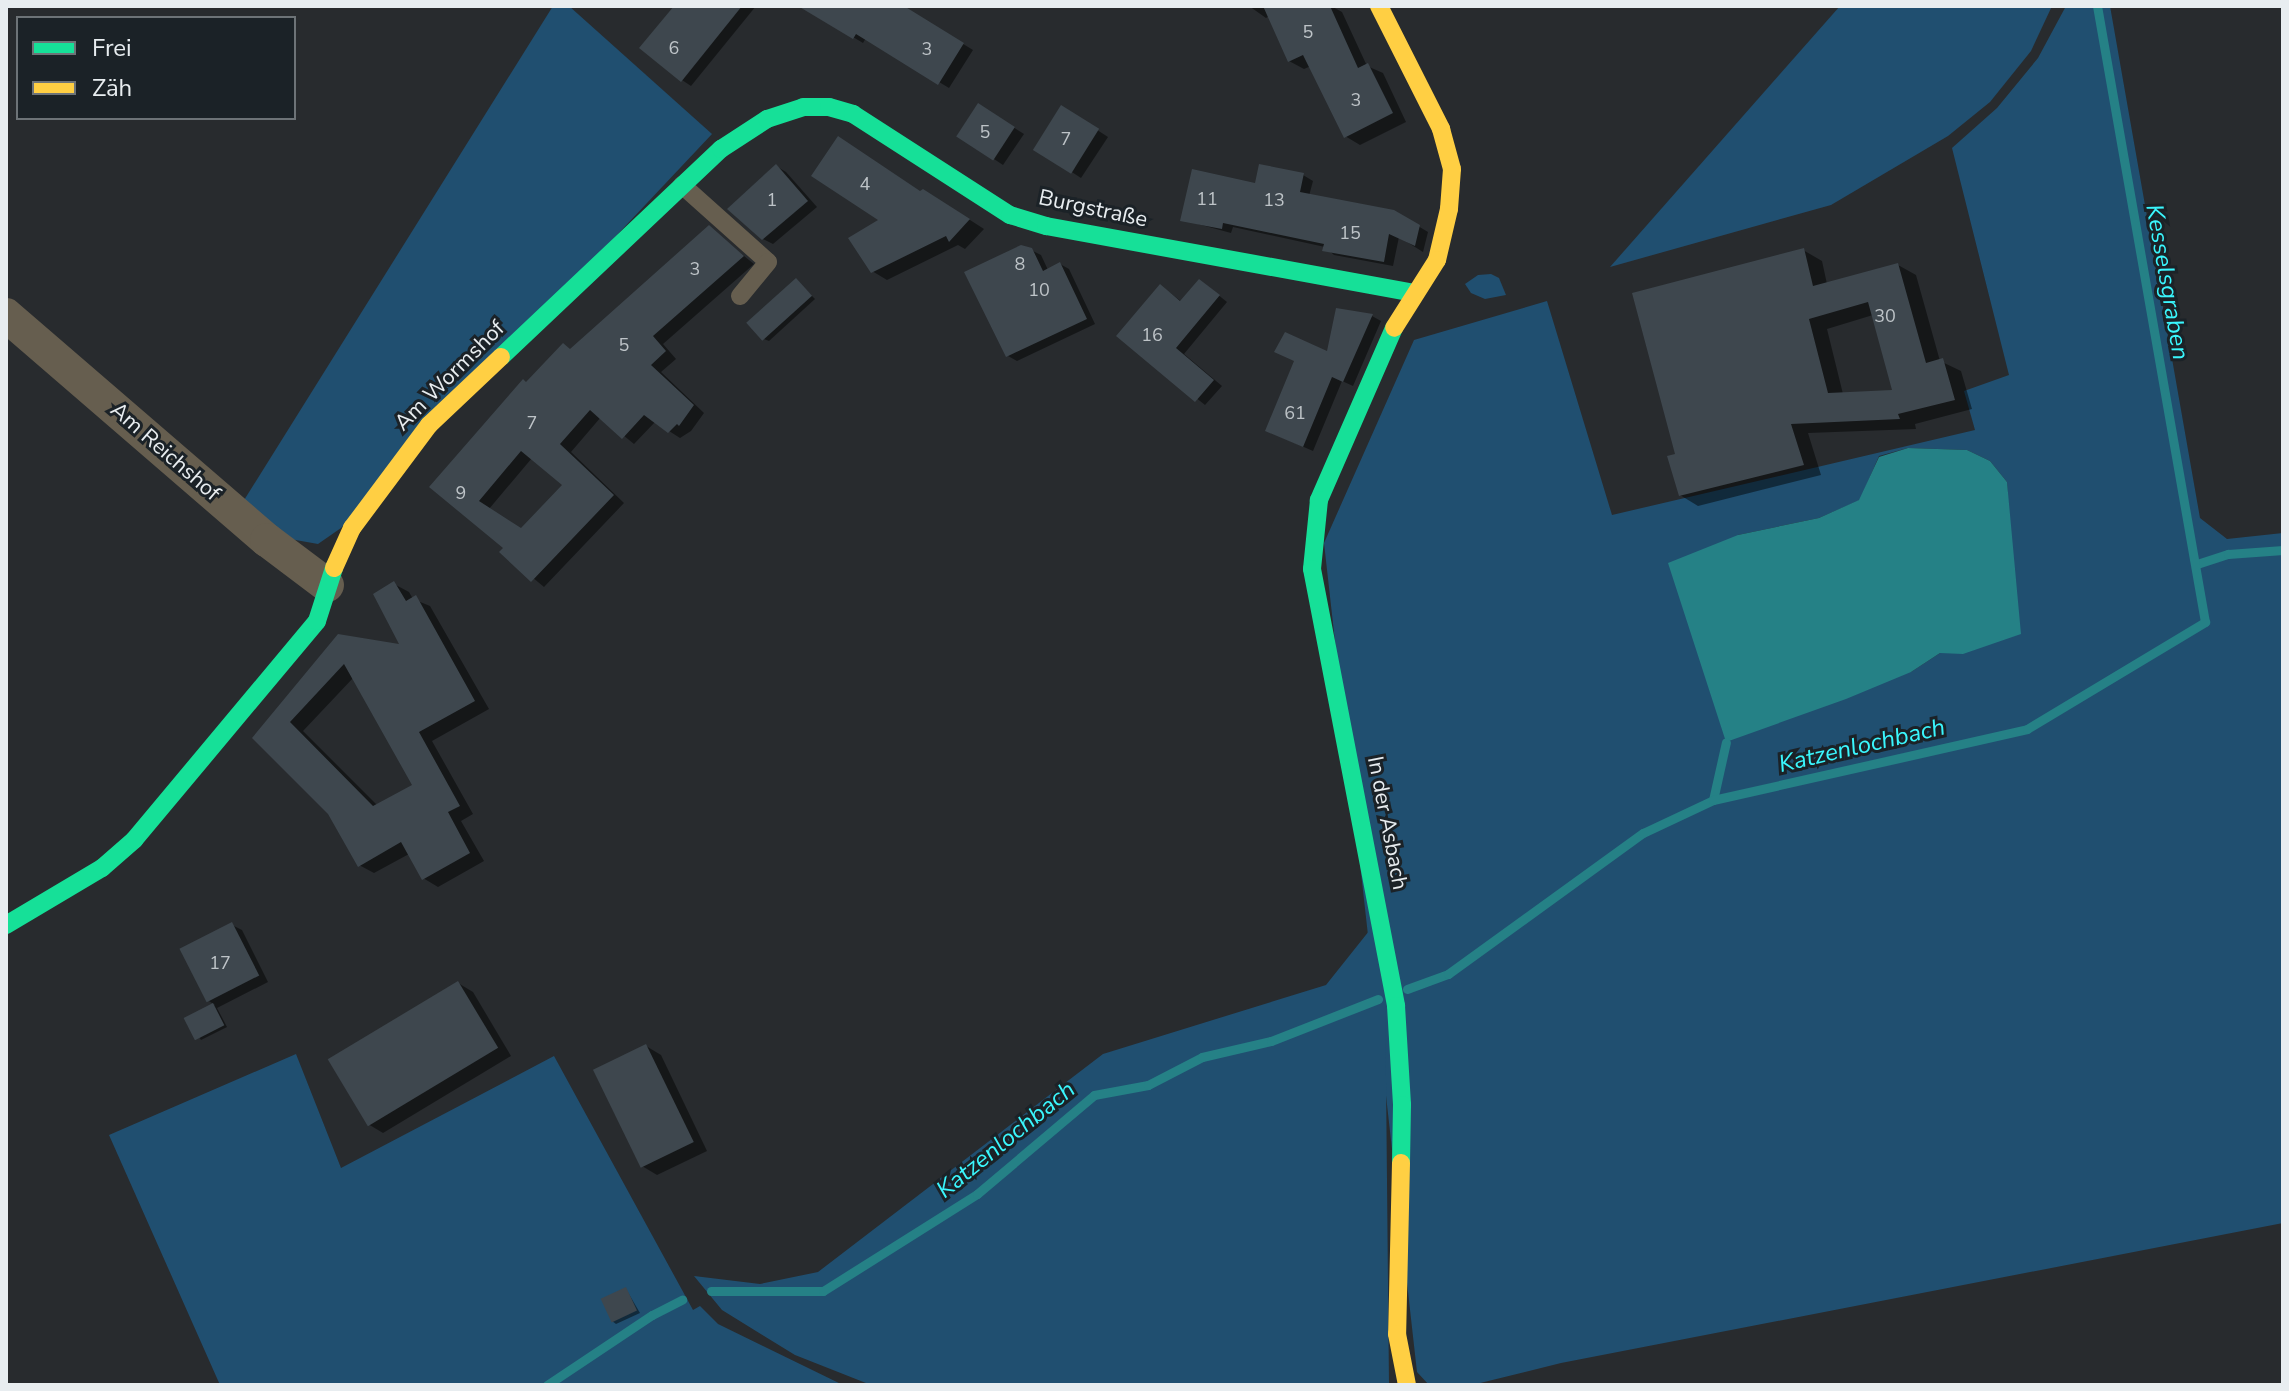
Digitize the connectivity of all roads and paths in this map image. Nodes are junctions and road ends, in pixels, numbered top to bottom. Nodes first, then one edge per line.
1 (1379, 6) edge
2 (745, 132) joint
3 (682, 185) junction
4 (1415, 293) junction
5 (740, 296) dead end
6 (6, 315) edge
7 (327, 585) junction
8 (6, 925) edge
9 (1407, 1385) edge

1 - 4 street, In der Asbach
2 - 3 street, Am Wormshof
2 - 4 street, Burgstraße
3 - 5 lane
3 - 7 street, Am Wormshof
4 - 9 street, In der Asbach
6 - 7 street, Am Reichshof
7 - 8 street, Am Wormshof

